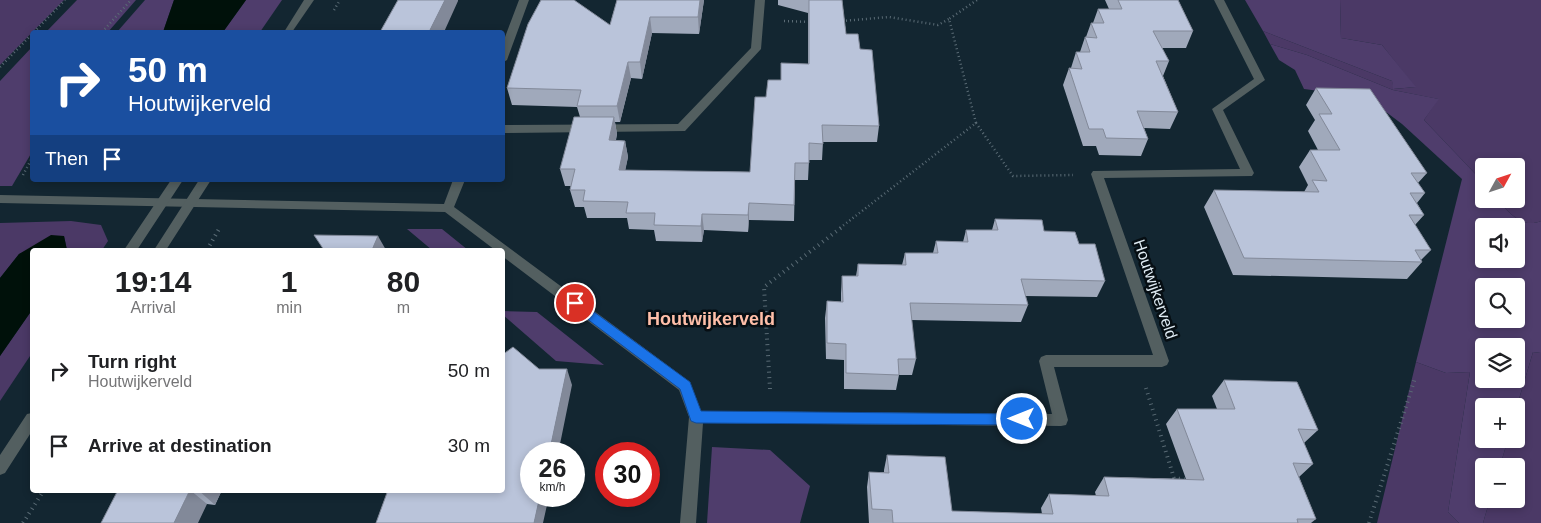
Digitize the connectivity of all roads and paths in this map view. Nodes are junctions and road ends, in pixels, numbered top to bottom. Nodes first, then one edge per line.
1 (65, 0) edge
2 (131, 0) edge
3 (309, 0) edge
4 (524, 0) edge
5 (760, 0) edge
6 (977, 0) edge
7 (1219, 0) edge
8 (949, 19) junction
9 (759, 20) junction
10 (814, 22) edge
11 (838, 22) edge
12 (36, 30) edge
13 (104, 30) edge
14 (289, 30) edge
15 (30, 36) edge
16 (505, 52) edge
17 (0, 67) edge
18 (976, 123) junction
19 (505, 129) edge
20 (1096, 174) junction
21 (176, 182) edge
22 (204, 182) edge
23 (458, 182) edge
24 (0, 199) edge
25 (160, 204) junction
26 (190, 204) junction
27 (448, 208) junction
28 (131, 248) edge
29 (161, 248) edge
30 (501, 248) edge
31 (505, 251) edge
32 (1138, 361) junction
33 (1415, 378) dead end
34 (696, 417) junction
35 (772, 417) junction
36 (30, 422) edge
37 (0, 468) edge
38 (1197, 481) edge
39 (42, 493) edge
40 (23, 523) edge
41 (688, 523) edge
42 (1369, 523) edge

1 - 12 path
2 - 13 path
3 - 14 street
4 - 16 street
5 - 9 street
6 - 8 path
7 - 20 street
8 - 11 path
8 - 18 path
9 - 10 path
9 - 19 street
15 - 17 path
18 - 20 path
18 - 35 path
20 - 32 street, Houtwijkerveld
21 - 25 street
22 - 26 street
23 - 27 street
24 - 25 street
25 - 26 street
25 - 28 street
26 - 27 street
26 - 29 street
27 - 30 street
31 - 34 street
32 - 35 street, Houtwijkerveld
32 - 38 path
33 - 42 path
34 - 35 street, Houtwijkerveld
34 - 41 street
36 - 37 street
39 - 40 path

